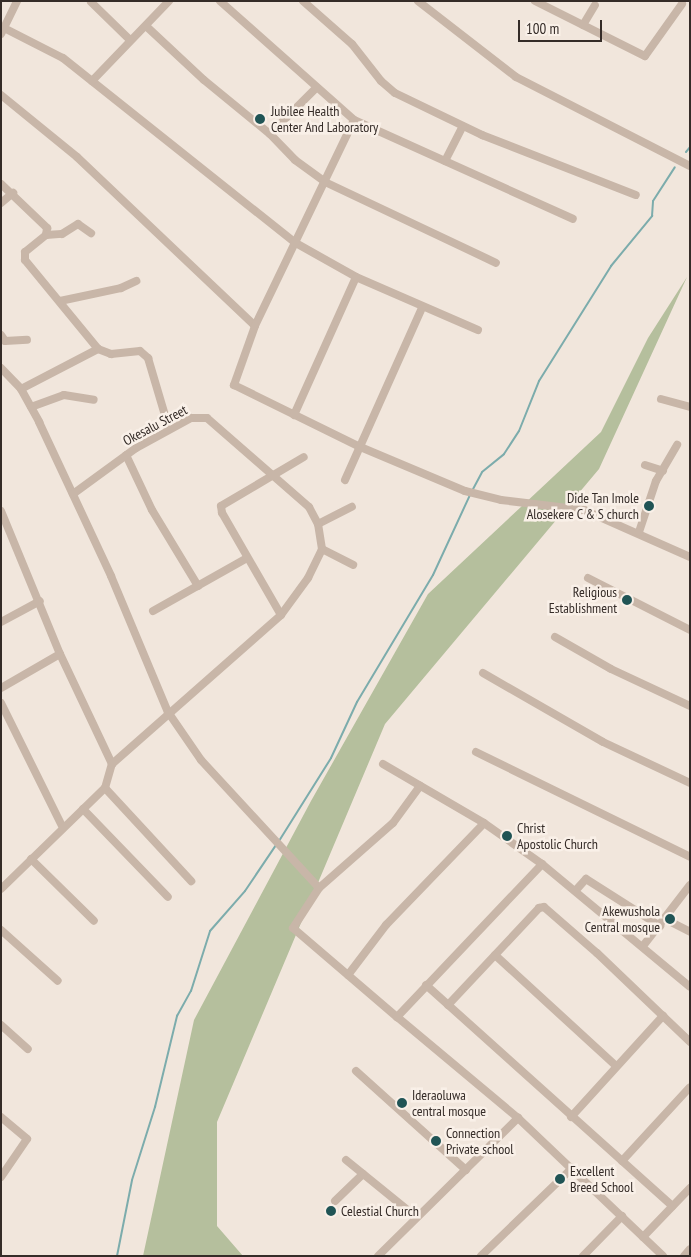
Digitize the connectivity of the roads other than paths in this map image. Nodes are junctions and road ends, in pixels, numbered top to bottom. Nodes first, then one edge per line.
1 (17, 1) edge
2 (169, 1) edge
3 (220, 1) edge
4 (303, 1) edge
5 (418, 1) edge
6 (535, 1) edge
7 (91, 2) edge
8 (682, 4) dead end
9 (595, 5) dead end
10 (583, 25) junction
11 (146, 26) junction
12 (3, 31) edge
13 (130, 40) junction
14 (92, 81) junction
15 (317, 87) junction
16 (1, 95) edge
17 (354, 120) junction
18 (463, 126) junction
19 (270, 134) junction
20 (445, 162) junction
21 (690, 166) edge
22 (325, 182) junction
23 (1, 184) edge
24 (13, 193) junction
25 (636, 195) dead end
26 (1, 203) edge
27 (573, 219) dead end
28 (91, 233) dead end
29 (46, 235) junction
30 (294, 242) junction
31 (496, 263) dead end
32 (356, 277) junction
33 (136, 280) dead end
34 (60, 301) junction
35 (422, 308) junction
36 (255, 326) junction
37 (478, 330) dead end
38 (1, 335) edge
39 (27, 340) dead end
40 (98, 350) junction
41 (1, 368) edge
42 (21, 389) junction
43 (661, 399) dead end
44 (94, 400) dead end
45 (31, 407) junction
46 (690, 407) edge
47 (294, 415) junction
48 (168, 429) junction
49 (677, 445) dead end
50 (358, 446) junction
51 (126, 454) junction
52 (304, 457) dead end
53 (645, 465) dead end
54 (663, 471) junction
55 (272, 473) junction
56 (345, 480) dead end
57 (72, 494) junction
58 (352, 507) dead end
59 (1, 511) edge
60 (318, 524) junction
61 (639, 532) junction
62 (322, 549) junction
63 (247, 558) junction
64 (690, 558) edge
65 (353, 565) dead end
66 (588, 578) dead end
67 (198, 586) junction
68 (40, 600) junction
69 (153, 611) dead end
70 (281, 615) junction
71 (1, 622) edge
72 (690, 630) edge
73 (555, 637) dead end
74 (60, 654) junction
75 (483, 673) dead end
76 (1, 688) edge
77 (1, 703) edge
78 (690, 706) edge
79 (168, 712) junction
80 (476, 752) dead end
81 (112, 764) junction
82 (383, 764) dead end
83 (690, 783) edge
84 (420, 786) junction
85 (105, 788) junction
86 (83, 809) junction
87 (484, 823) junction
88 (62, 826) junction
89 (690, 857) edge
90 (31, 860) junction
91 (542, 864) junction
92 (191, 881) dead end
93 (690, 886) edge
94 (319, 888) junction
95 (1, 889) edge
96 (576, 890) junction
97 (168, 896) dead end
98 (94, 921) dead end
99 (662, 923) junction
100 (1, 930) edge
101 (690, 932) edge
102 (643, 946) junction
103 (495, 955) junction
104 (348, 975) junction
105 (58, 981) dead end
106 (426, 986) junction
107 (690, 987) edge
108 (448, 1006) junction
109 (662, 1016) junction
110 (397, 1017) junction
111 (1, 1025) edge
112 (690, 1042) edge
113 (28, 1049) dead end
114 (615, 1065) junction
115 (356, 1070) dead end
116 (690, 1087) edge
117 (1, 1117) edge
118 (571, 1117) junction
119 (518, 1118) junction
120 (346, 1160) dead end
121 (622, 1162) junction
122 (572, 1168) junction
123 (466, 1170) junction
124 (363, 1174) junction
125 (1, 1177) edge
126 (690, 1188) edge
127 (335, 1201) dead end
128 (672, 1206) junction
129 (415, 1216) junction
130 (622, 1216) junction
131 (643, 1237) junction
132 (690, 1249) edge
133 (378, 1256) edge
134 (481, 1256) edge
135 (583, 1256) edge
136 (664, 1256) edge
137 (684, 1256) edge

1 - 12 street
2 - 11 street
3 - 15 street
4 - 18 street
5 - 21 street
6 - 10 street
7 - 13 street
8 - 10 street
9 - 10 street
11 - 13 street
11 - 19 street
12 - 14 street
13 - 14 street
14 - 30 street
15 - 17 street
15 - 19 street
16 - 36 street
17 - 20 street
17 - 22 street
18 - 20 street
18 - 25 street
19 - 22 street
20 - 27 street
22 - 30 street
22 - 31 street
23 - 24 street
24 - 26 street
24 - 29 street
28 - 29 street
29 - 34 street
30 - 32 street
30 - 36 street
32 - 35 street
32 - 47 street
33 - 34 street
34 - 40 street
35 - 37 street
35 - 50 street
36 - 47 street
38 - 39 street
40 - 42 street
40 - 48 street
41 - 42 street
42 - 45 street
43 - 46 street
44 - 45 street
45 - 57 street
47 - 50 street
48 - 51 street, Okesalu Street
48 - 55 street, Okesalu Street
49 - 54 street
50 - 56 street
50 - 61 street
51 - 57 street, Okesalu Street
51 - 67 street
52 - 55 street
53 - 54 street
54 - 61 street
55 - 60 street, Okesalu Street
55 - 63 street
57 - 79 street
58 - 60 street
59 - 68 street
60 - 62 street
61 - 64 street
62 - 65 street
62 - 70 street
63 - 67 street
63 - 70 street
66 - 72 street
67 - 69 street
68 - 71 street
68 - 74 street
70 - 79 street
73 - 78 street
74 - 76 street
74 - 81 street
75 - 83 street
77 - 88 street
79 - 81 street
79 - 94 street
80 - 89 street
81 - 85 street
82 - 84 street
84 - 87 street
84 - 94 street
85 - 86 street
85 - 92 street
86 - 88 street
86 - 97 street
87 - 91 street
87 - 104 street
88 - 90 street
90 - 95 street
90 - 98 street
91 - 96 street
91 - 106 street
93 - 99 street
94 - 104 street
96 - 99 street
96 - 102 street
99 - 101 street
99 - 102 street
100 - 105 street
102 - 107 street
103 - 108 street
103 - 109 street
103 - 114 street
104 - 110 street
106 - 108 street
106 - 110 street
108 - 118 street
109 - 112 street
109 - 114 street
110 - 119 street
111 - 113 street
114 - 118 street
115 - 123 street
116 - 121 street
117 - 125 street
118 - 121 street
119 - 122 street
119 - 123 street
120 - 124 street
121 - 128 street
122 - 130 street
122 - 134 street
123 - 129 street
124 - 127 street
124 - 129 street
126 - 128 street
128 - 131 street
129 - 133 street
130 - 131 street
130 - 135 street
131 - 136 street
132 - 137 street

